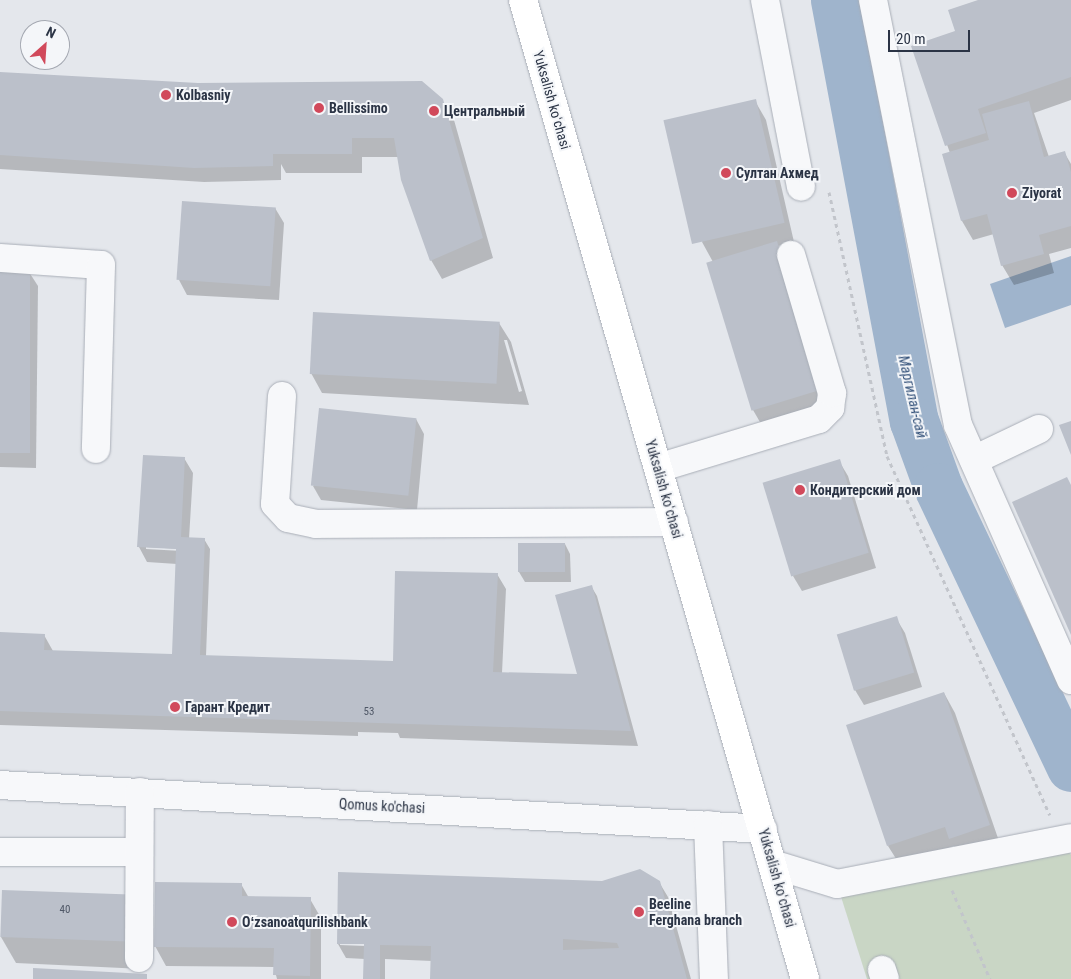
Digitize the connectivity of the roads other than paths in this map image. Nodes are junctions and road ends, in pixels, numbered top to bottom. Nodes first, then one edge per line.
1 (523, 0) edge
2 (765, 0) edge
3 (873, 0) edge
4 (801, 187) dead end
5 (791, 255) dead end
6 (0, 258) edge
7 (282, 396) dead end
8 (1039, 430) dead end
9 (96, 448) dead end
10 (974, 460) junction
11 (658, 468) junction
12 (674, 522) junction
13 (1071, 680) edge
14 (0, 785) edge
15 (140, 792) junction
16 (708, 825) junction
17 (763, 829) junction
18 (1067, 840) edge
19 (0, 852) edge
20 (139, 852) junction
21 (774, 865) junction
22 (139, 958) dead end
23 (714, 979) edge
24 (806, 979) edge

1 - 11 main road, Yuksalish koʻchasi
2 - 4 street
3 - 10 street
5 - 11 street
6 - 9 street
7 - 12 street
8 - 10 street
10 - 13 street
11 - 12 main road, Yuksalish koʻchasi
12 - 17 main road, Yuksalish koʻchasi
14 - 15 street, Qomus ko'chasi
15 - 16 street, Qomus ko'chasi
15 - 20 street
16 - 17 street, Qomus ko'chasi
16 - 23 street
17 - 21 main road, Yuksalish koʻchasi
18 - 21 street
19 - 20 street
20 - 22 street
21 - 24 main road, Yuksalish koʻchasi

